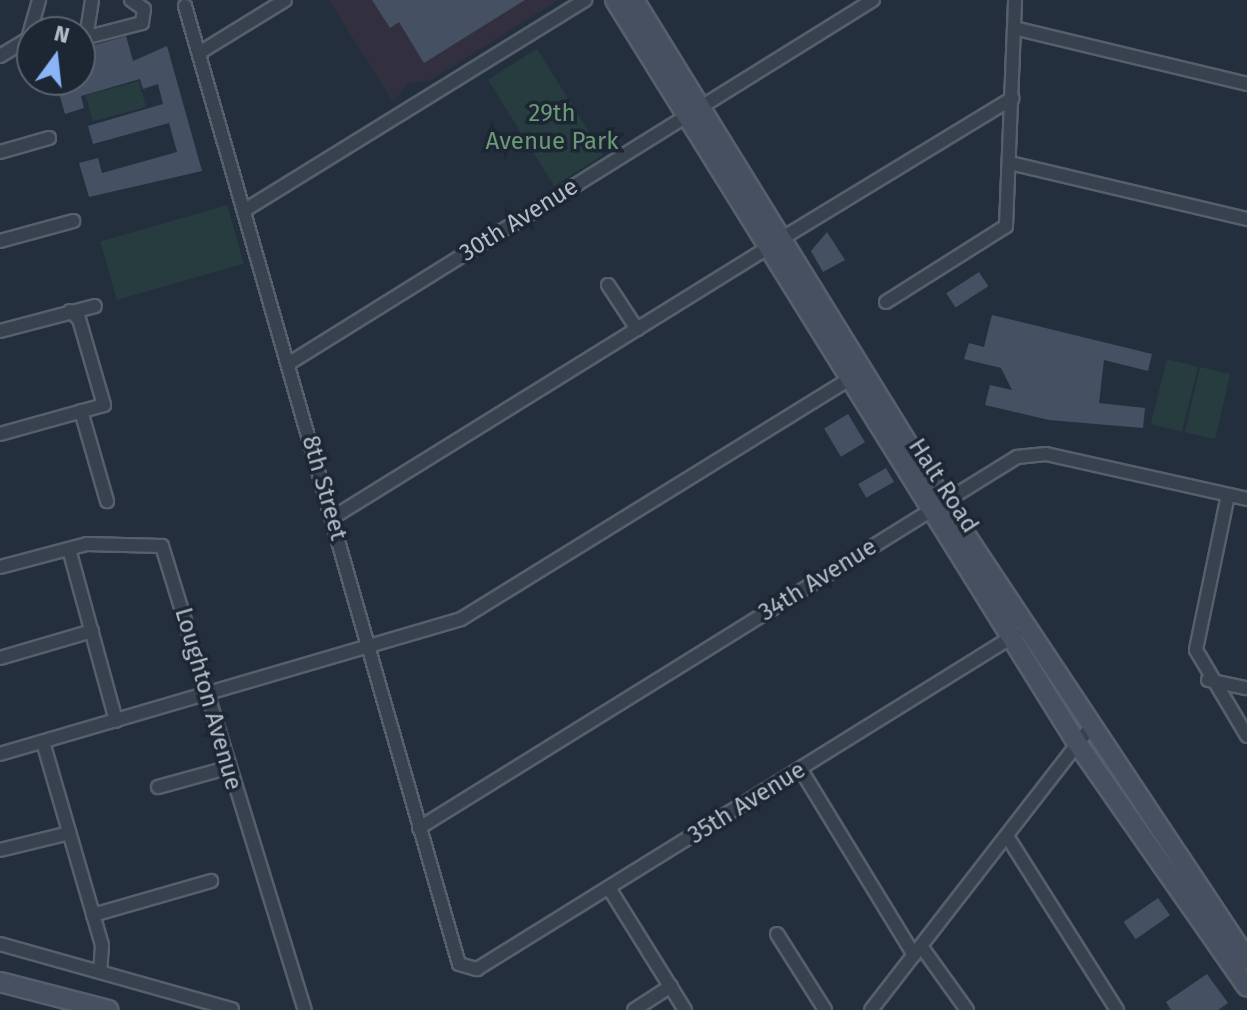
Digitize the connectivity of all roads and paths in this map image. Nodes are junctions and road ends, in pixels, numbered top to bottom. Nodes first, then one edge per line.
1 (131, 0) edge
2 (285, 0) edge
3 (585, 0) edge
4 (615, 0) edge
5 (634, 0) edge
6 (873, 0) edge
7 (1015, 0) edge
8 (185, 6) dead end
9 (1014, 28) junction
10 (96, 35) edge
11 (199, 53) junction
12 (1247, 84) edge
13 (1013, 98) junction
14 (693, 112) junction
15 (49, 138) dead end
16 (0, 152) edge
17 (1010, 163) junction
18 (245, 210) junction
19 (1247, 219) edge
20 (73, 221) dead end
21 (0, 241) edge
22 (775, 243) junction
23 (608, 285) dead end
24 (886, 302) dead end
25 (95, 306) dead end
26 (70, 311) junction
27 (637, 329) junction
28 (0, 331) edge
29 (288, 364) junction
30 (856, 376) junction
31 (81, 411) junction
32 (0, 434) edge
33 (1228, 495) junction
34 (1247, 499) edge
35 (107, 501) dead end
36 (937, 505) junction
37 (332, 518) junction
38 (69, 549) junction
39 (0, 567) edge
40 (92, 631) junction
41 (1018, 633) junction
42 (369, 650) junction
43 (0, 658) edge
44 (1208, 680) junction
45 (1247, 688) edge
46 (206, 694) junction
47 (116, 721) junction
48 (1091, 726) junction
49 (1247, 736) edge
50 (43, 742) junction
51 (1077, 743) junction
52 (0, 754) edge
53 (227, 768) junction
54 (801, 770) junction
55 (158, 787) dead end
56 (419, 828) junction
57 (69, 833) junction
58 (1007, 836) junction
59 (0, 850) edge
60 (211, 881) dead end
61 (609, 888) junction
62 (93, 915) junction
63 (777, 934) dead end
64 (0, 944) edge
65 (917, 951) junction
66 (1247, 959) edge
67 (465, 968) joint
68 (100, 972) junction
69 (0, 982) edge
70 (671, 986) junction
71 (1247, 987) edge
72 (78, 1006) edge
73 (232, 1009) edge
74 (108, 1010) edge
75 (305, 1010) edge
76 (634, 1010) edge
77 (685, 1010) edge
78 (825, 1010) edge
79 (871, 1010) edge
80 (967, 1010) edge
81 (1117, 1010) edge

1 - 10 street
2 - 11 street
3 - 18 street
4 - 14 street, Halt Road
5 - 14 street, Halt Road
6 - 14 street, 30th Avenue
7 - 9 street
8 - 11 street, 8th Street
9 - 12 street
9 - 13 street
11 - 18 street, 8th Street
13 - 17 street
13 - 22 street
14 - 22 street, Halt Road
14 - 29 street, 30th Avenue
15 - 16 street
17 - 19 street
17 - 24 street
18 - 29 street, 8th Street
20 - 21 street
22 - 27 street
22 - 30 street, Halt Road
23 - 27 street
25 - 26 street
26 - 28 street
26 - 31 street
27 - 37 street
29 - 37 street, 8th Street
30 - 36 street, Halt Road
30 - 42 street
31 - 32 street
31 - 35 street
33 - 34 street, 34th Avenue
33 - 36 street, 34th Avenue
33 - 44 street
36 - 41 street, Halt Road
36 - 56 street, 34th Avenue
37 - 42 street, 8th Street
38 - 39 street, Loughton Avenue
38 - 40 street
38 - 46 street, Loughton Avenue
40 - 43 street
40 - 47 street
41 - 48 street, Halt Road
41 - 51 street, Halt Road
41 - 54 street, 35th Avenue
42 - 46 street
42 - 56 street, 8th Street
44 - 45 street
44 - 49 street
46 - 47 street
46 - 53 street, Loughton Avenue
47 - 50 street
48 - 51 street
48 - 66 street, Halt Road
50 - 52 street
50 - 57 street
51 - 58 street
51 - 71 street, Halt Road
53 - 55 street
53 - 75 street, Loughton Avenue
54 - 61 street, 35th Avenue
54 - 65 street
56 - 67 street, 8th Street
57 - 59 street
57 - 62 street
58 - 65 street
58 - 81 street
60 - 62 street
61 - 67 street, 35th Avenue
61 - 70 street
62 - 68 street
63 - 78 street
64 - 68 street
65 - 79 street
65 - 80 street
68 - 73 street
69 - 72 street
70 - 76 street
70 - 77 street
72 - 74 street

